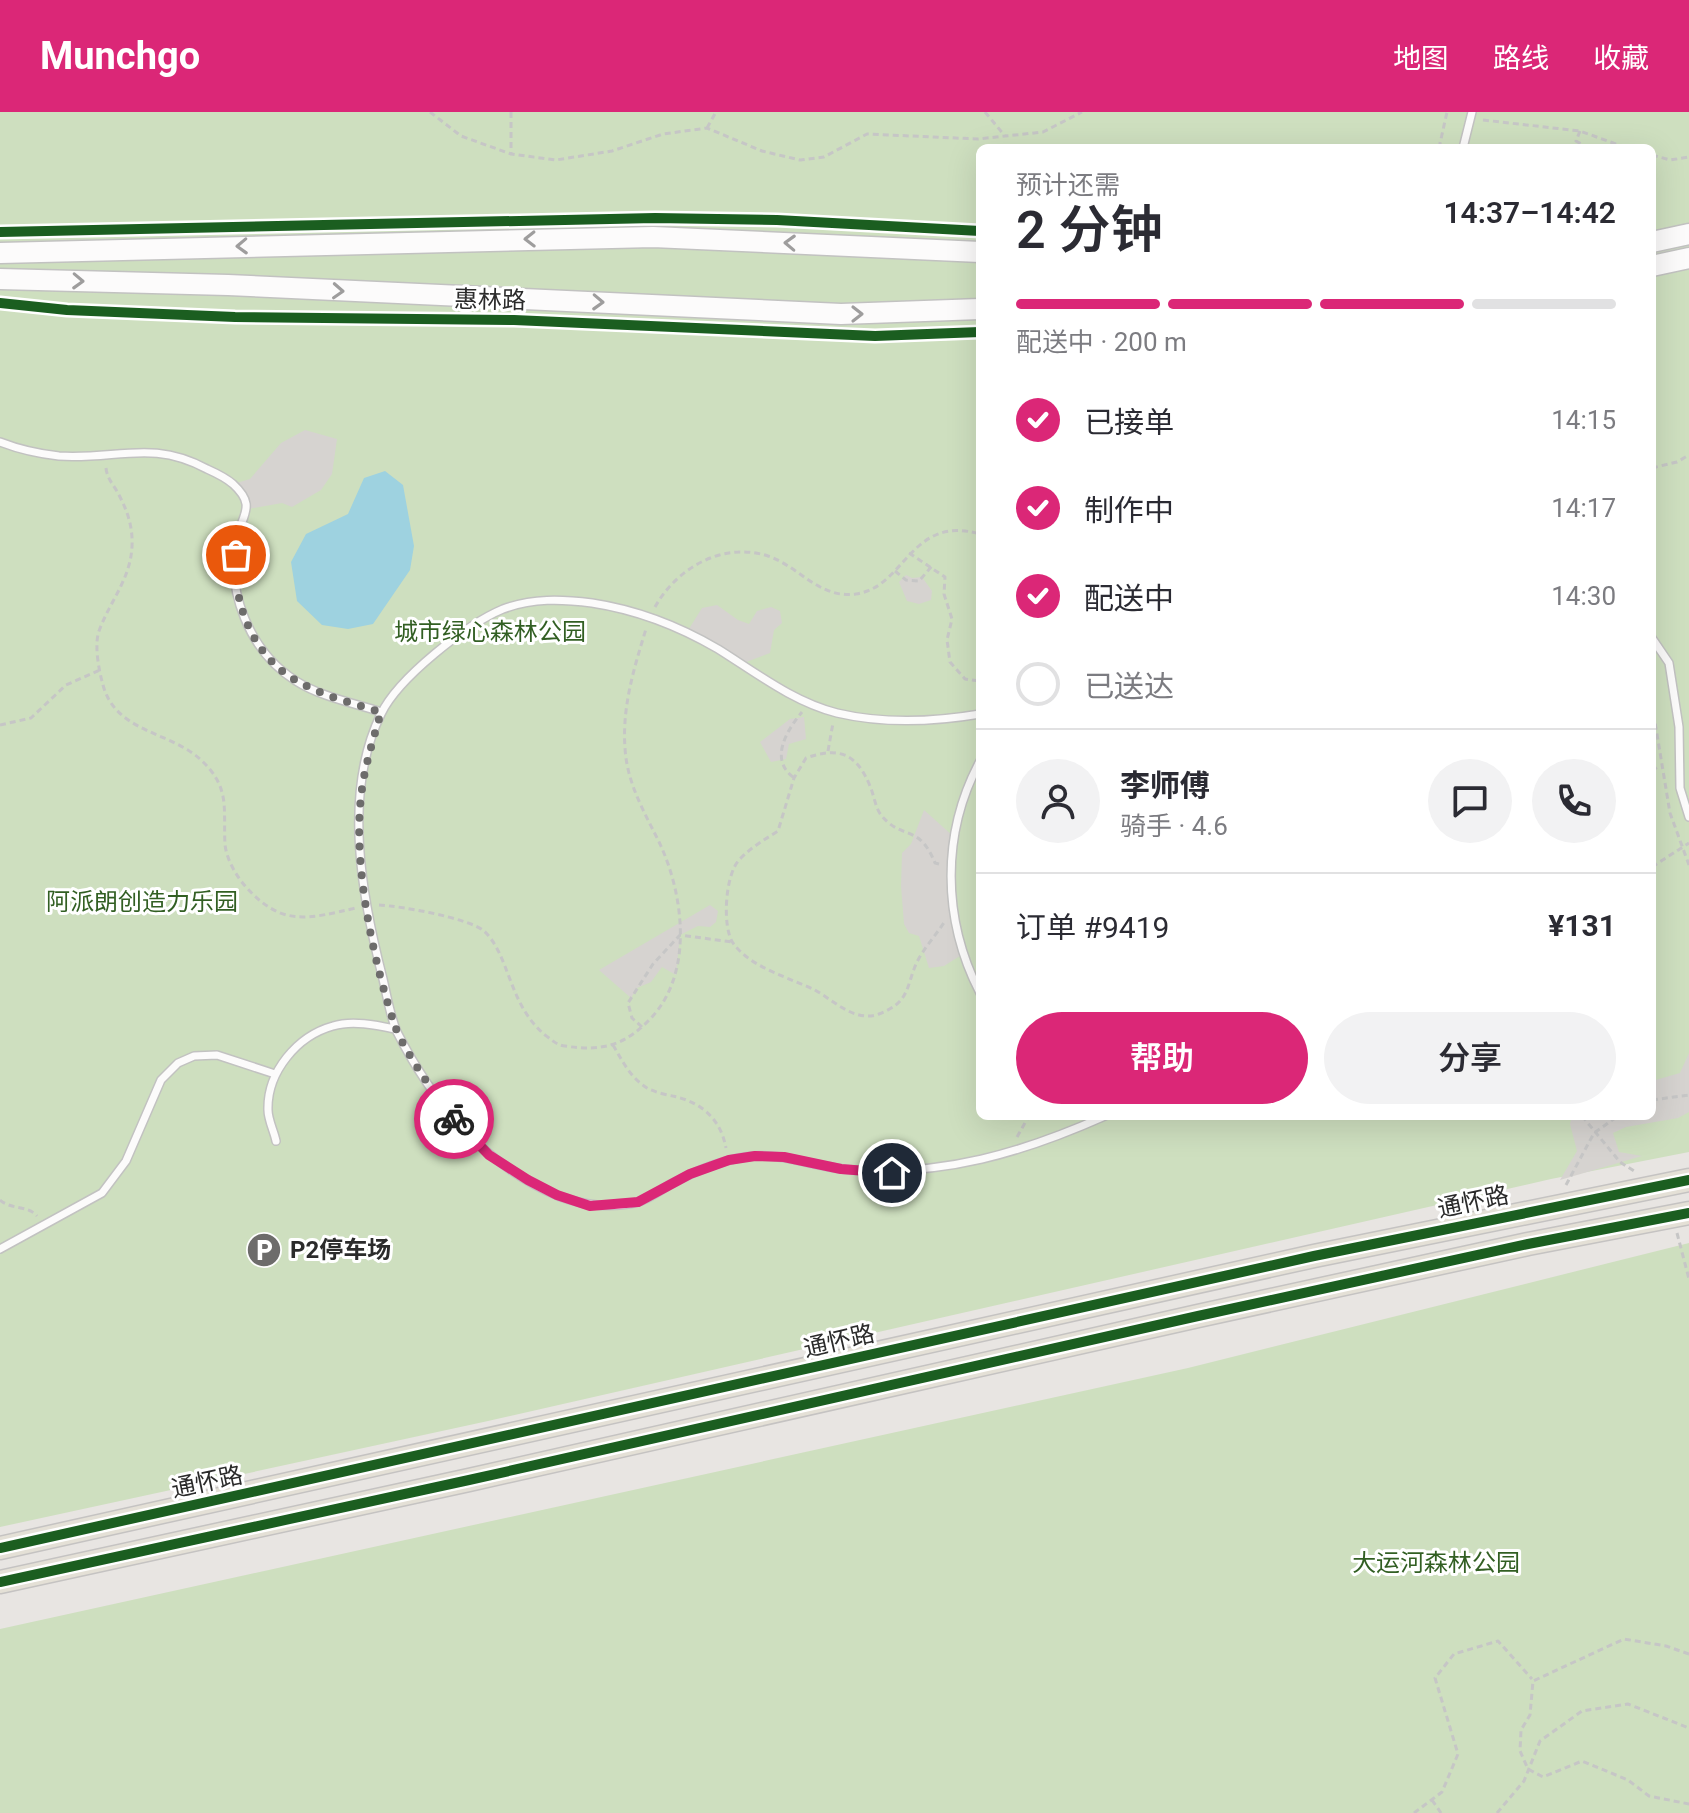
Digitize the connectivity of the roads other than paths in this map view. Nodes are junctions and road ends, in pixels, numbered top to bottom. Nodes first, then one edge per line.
1 (1471, 115) edge
2 (1464, 144) edge
3 (1689, 234) edge
4 (1656, 241) edge
5 (976, 252) edge
6 (0, 253) edge
7 (1689, 258) edge
8 (1656, 265) edge
9 (0, 279) edge
10 (976, 309) edge
11 (0, 442) edge
12 (1656, 644) edge
13 (381, 712) junction
14 (976, 715) edge
15 (976, 768) edge
16 (1689, 817) edge
17 (976, 984) edge
18 (395, 1029) junction
19 (275, 1074) junction
20 (1095, 1120) edge
21 (276, 1141) dead end
22 (1689, 1180) edge
23 (1689, 1213) edge
24 (0, 1249) edge
25 (0, 1548) edge
26 (0, 1582) edge

1 - 2 lane
3 - 4 main road
5 -> 6 main road
7 - 8 main road
9 -> 10 main road, 惠林路
11 - 13 lane
12 - 16 lane
13 - 14 lane
13 - 18 lane
15 - 17 lane
18 - 19 lane
18 - 20 lane
19 - 21 lane
19 - 24 lane
22 - 25 main road, 通怀路
23 - 26 main road

